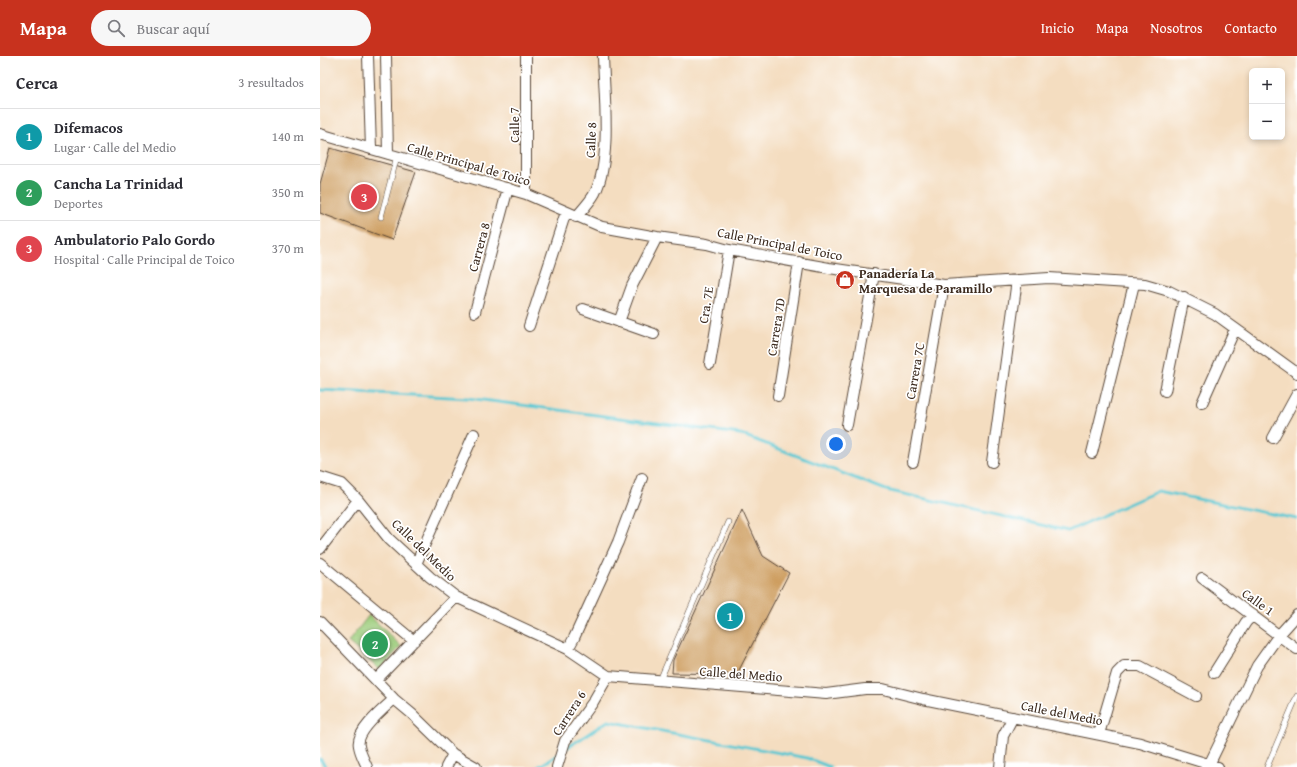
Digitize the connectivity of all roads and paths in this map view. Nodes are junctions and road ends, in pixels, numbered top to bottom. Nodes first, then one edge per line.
1 (368, 56) edge
2 (386, 56) edge
3 (526, 56) edge
4 (603, 56) edge
5 (320, 134) edge
6 (371, 149) junction
7 (392, 155) junction
8 (508, 188) junction
9 (526, 194) junction
10 (566, 212) junction
11 (381, 217) dead end
12 (576, 217) junction
13 (657, 237) junction
14 (729, 250) junction
15 (799, 262) junction
16 (874, 274) junction
17 (1017, 280) junction
18 (1134, 284) junction
19 (944, 285) junction
20 (1184, 297) junction
21 (583, 309) dead end
22 (475, 312) dead end
23 (619, 322) junction
24 (529, 326) dead end
25 (1236, 329) junction
26 (654, 334) dead end
27 (710, 364) dead end
28 (1297, 373) edge
29 (1165, 391) dead end
30 (1297, 394) edge
31 (778, 396) dead end
32 (1202, 403) dead end
33 (847, 425) dead end
34 (474, 434) dead end
35 (1272, 438) dead end
36 (1092, 453) dead end
37 (913, 462) dead end
38 (992, 462) dead end
39 (320, 477) edge
40 (642, 478) dead end
41 (358, 500) junction
42 (728, 522) dead end
43 (320, 549) edge
44 (320, 563) edge
45 (416, 564) junction
46 (1202, 578) dead end
47 (456, 598) junction
48 (1253, 615) junction
49 (1297, 615) edge
50 (320, 622) edge
51 (1279, 634) junction
52 (414, 640) junction
53 (568, 649) junction
54 (1297, 649) edge
55 (1214, 673) dead end
56 (608, 676) junction
57 (377, 679) junction
58 (660, 681) junction
59 (1196, 696) dead end
60 (1297, 696) edge
61 (394, 699) junction
62 (1013, 717) junction
63 (1099, 734) junction
64 (453, 754) junction
65 (1212, 766) edge
66 (367, 767) edge
67 (446, 767) edge
68 (476, 767) edge
69 (558, 767) edge
70 (1000, 767) edge
71 (1267, 767) edge

1 - 6 street
2 - 7 street
3 - 9 street, Calle 7
4 - 12 street, Calle 8
5 - 6 street, Calle Principal de Toico
6 - 7 street, Calle Principal de Toico
7 - 8 street, Calle Principal de Toico
7 - 11 lane
8 - 9 street, Calle Principal de Toico
8 - 22 street, Carrera 8
9 - 10 street, Calle Principal de Toico
10 - 12 street, Calle Principal de Toico
10 - 24 street
12 - 13 street, Calle Principal de Toico
13 - 14 street, Calle Principal de Toico
13 - 23 street
14 - 15 street, Calle Principal de Toico
14 - 27 street, Cra. 7E
15 - 16 street, Calle Principal de Toico
15 - 31 street, Carrera 7D
16 - 19 street, Calle Principal de Toico
16 - 33 street
17 - 18 street, Calle Principal de Toico
17 - 19 street, Calle Principal de Toico
17 - 38 street
18 - 20 street, Calle Principal de Toico
18 - 36 street
19 - 37 street, Carrera 7C
20 - 25 street, Calle Principal de Toico
20 - 29 street
21 - 23 street
23 - 26 street
25 - 28 street, Calle Principal de Toico
25 - 32 street
30 - 35 street
34 - 45 street
39 - 41 street, Calle del Medio
40 - 53 street
41 - 43 street
41 - 45 street, Calle del Medio
42 - 58 lane
44 - 52 street
45 - 47 street, Calle del Medio
46 - 48 street, Calle 1
47 - 52 street
47 - 53 street, Calle del Medio
48 - 51 street, Calle 1
48 - 55 street
49 - 51 street
50 - 57 street
51 - 54 street, Calle 1
51 - 65 street
52 - 57 street
53 - 56 street, Calle del Medio
56 - 58 street, Calle del Medio
56 - 69 street, Carrera 6
57 - 61 street
58 - 62 street, Calle del Medio
59 - 63 street
60 - 71 lane
61 - 64 street
61 - 66 street
62 - 63 street, Calle del Medio
62 - 70 street
63 - 65 street, Calle del Medio
64 - 67 street
64 - 68 street

